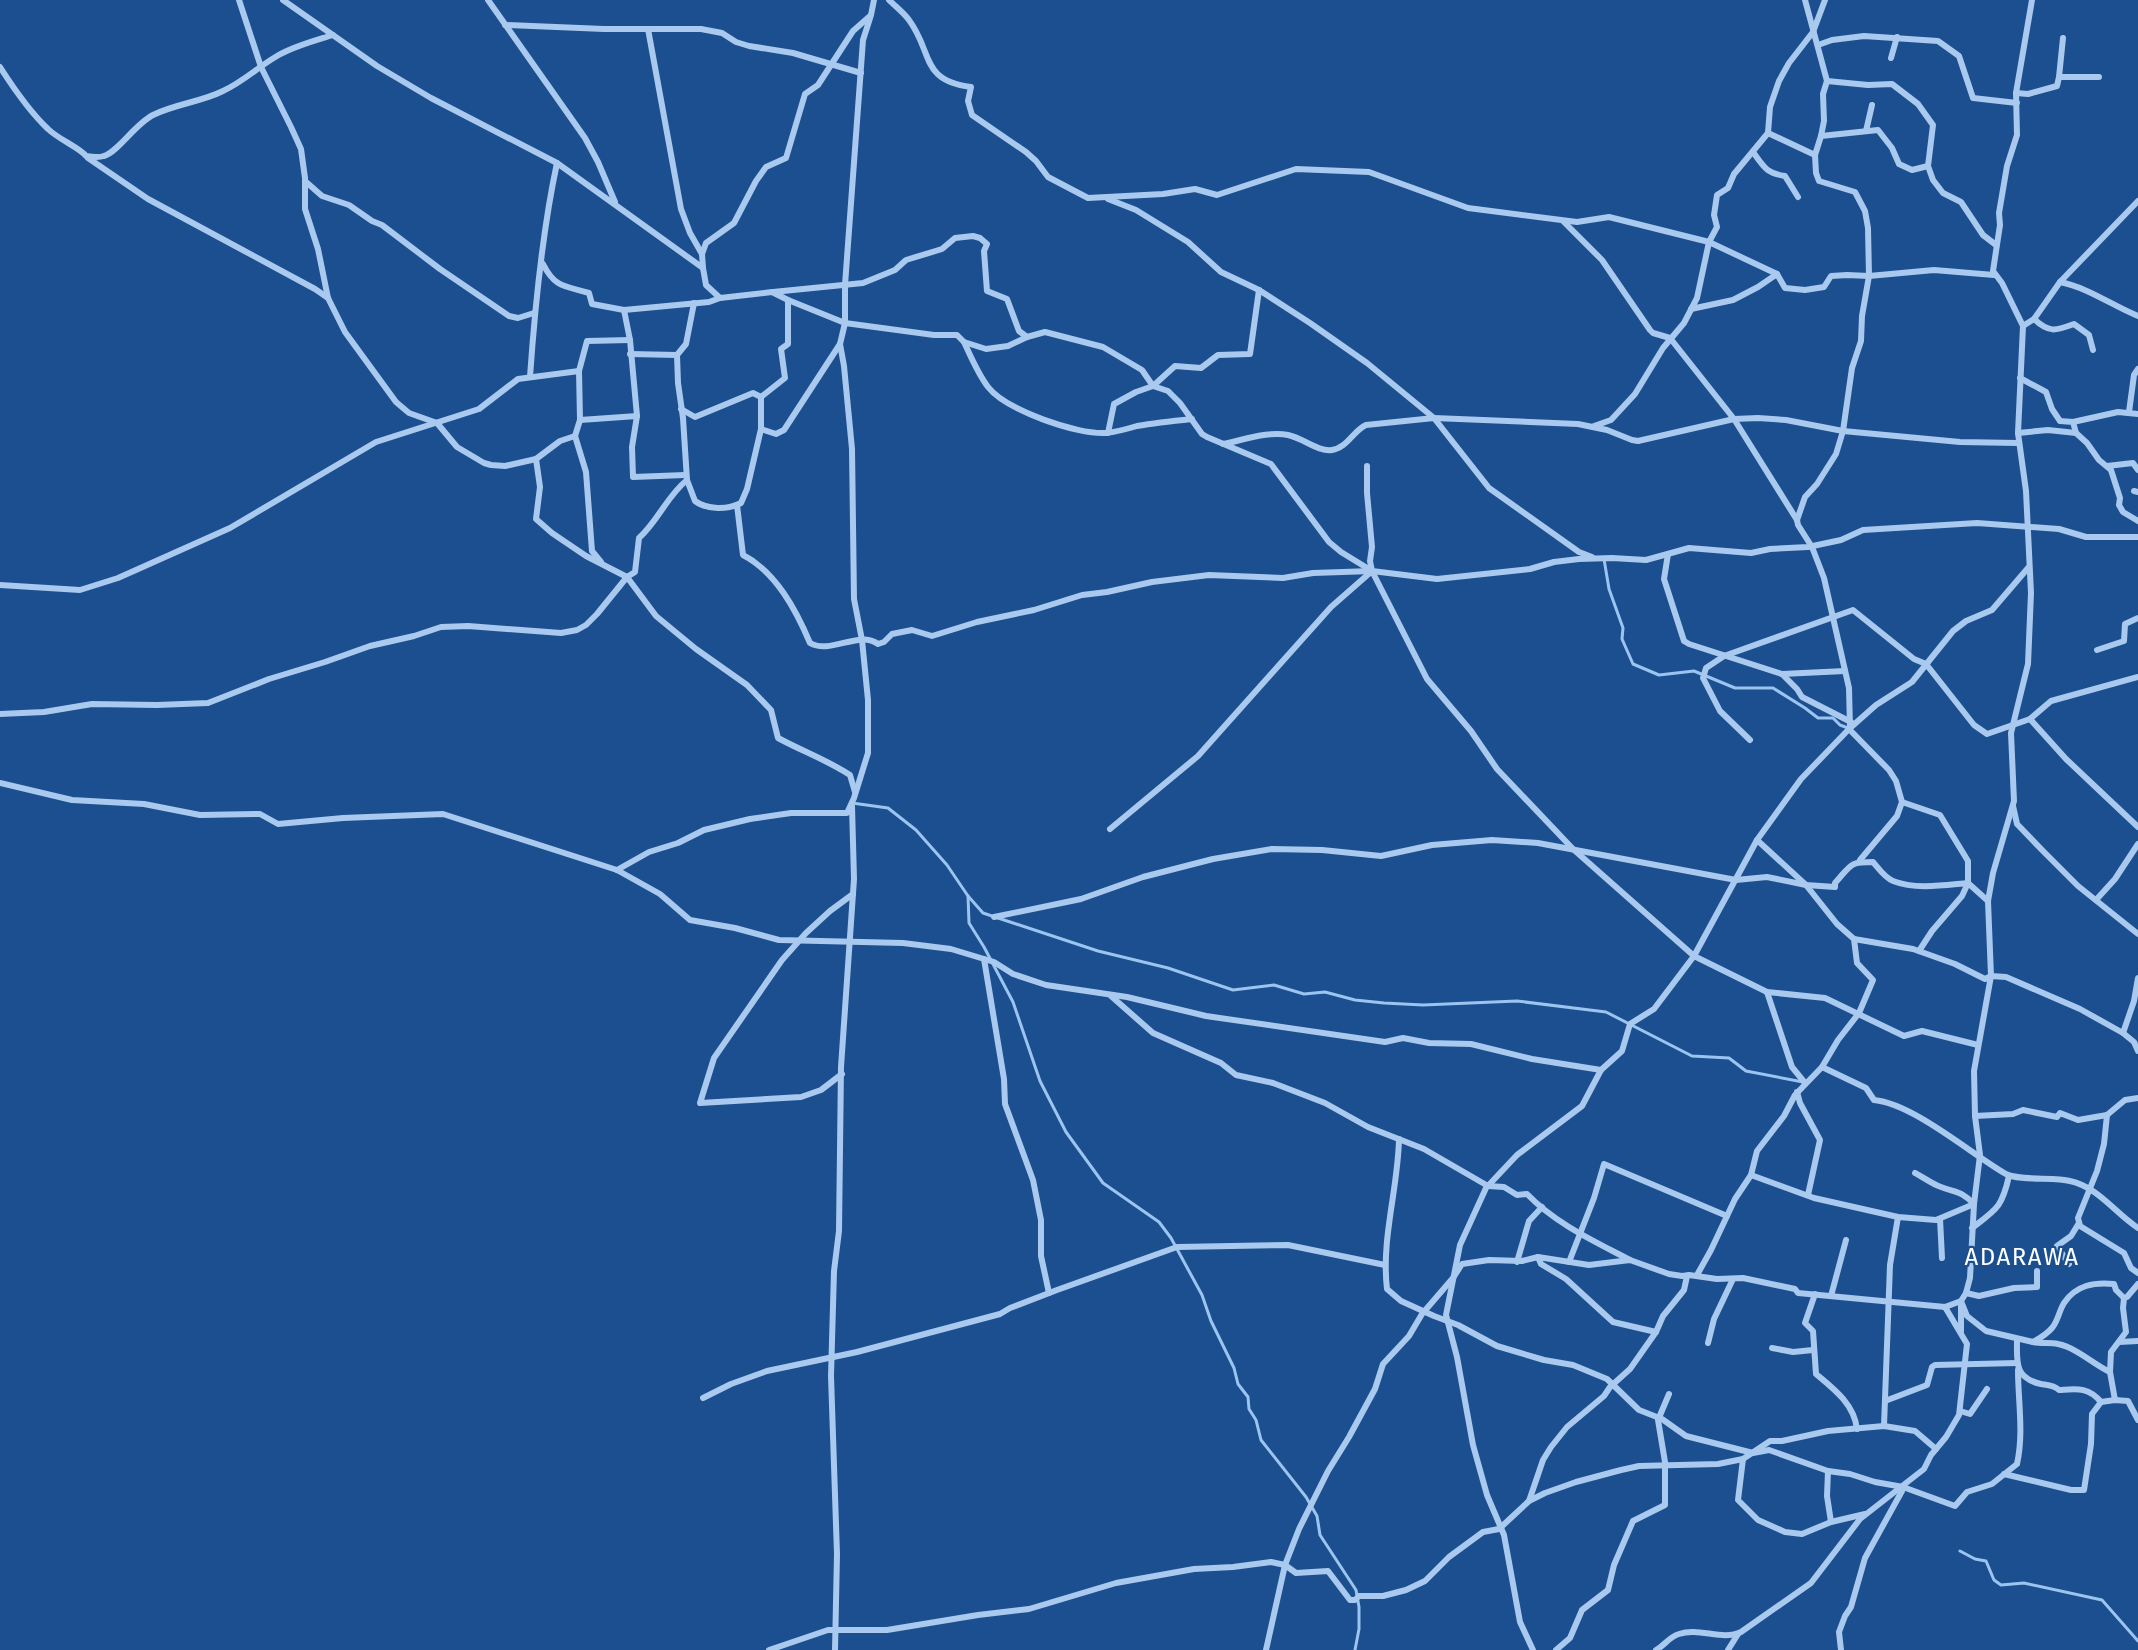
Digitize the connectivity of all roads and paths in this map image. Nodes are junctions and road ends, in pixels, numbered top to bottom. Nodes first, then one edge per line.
1 (239, 0) edge
2 (283, 0) edge
3 (488, 0) edge
4 (874, 0) edge
5 (889, 0) edge
6 (1805, 0) edge
7 (1825, 0) edge
8 (2032, 0) edge
9 (871, 15) junction
10 (505, 25) junction
11 (648, 29) junction
12 (1814, 32) junction
13 (333, 35) junction
14 (1897, 37) junction
15 (2063, 38) dead end
16 (1818, 45) junction
17 (1891, 58) dead end
18 (832, 65) junction
19 (0, 67) edge
20 (261, 68) junction
21 (861, 73) junction
22 (2059, 77) junction
23 (2099, 77) dead end
24 (1827, 81) junction
25 (2016, 93) junction
26 (2017, 103) junction
27 (1872, 105) dead end
28 (1866, 130) junction
29 (1768, 133) junction
30 (1821, 136) junction
31 (1753, 152) junction
32 (1815, 154) junction
33 (86, 156) junction
34 (557, 163) junction
35 (1928, 166) junction
36 (305, 181) junction
37 (1798, 197) dead end
38 (1106, 198) junction
39 (2138, 201) edge
40 (616, 204) junction
41 (1563, 221) junction
42 (1709, 242) junction
43 (1996, 245) junction
44 (702, 254) junction
45 (542, 262) junction
46 (703, 268) junction
47 (1777, 274) junction
48 (1994, 275) junction
49 (1869, 276) junction
50 (2060, 282) junction
51 (845, 285) junction
52 (1259, 290) junction
53 (772, 292) junction
54 (328, 298) junction
55 (720, 298) junction
56 (788, 300) junction
57 (694, 303) junction
58 (1691, 309) junction
59 (624, 310) junction
60 (534, 313) junction
61 (2138, 316) edge
62 (2034, 319) junction
63 (844, 323) junction
64 (2023, 326) junction
65 (1027, 337) junction
66 (1670, 338) junction
67 (630, 340) junction
68 (964, 342) junction
69 (840, 344) junction
70 (2093, 350) dead end
71 (630, 354) junction
72 (677, 355) junction
73 (2138, 369) edge
74 (579, 371) junction
75 (530, 377) junction
76 (2020, 378) junction
77 (1153, 386) junction
78 (761, 397) junction
79 (681, 409) junction
80 (2129, 412) junction
81 (2138, 414) edge
82 (637, 416) junction
83 (1434, 418) junction
84 (1192, 419) junction
85 (1734, 419) junction
86 (580, 420) junction
87 (2073, 422) junction
88 (437, 423) junction
89 (1593, 426) junction
90 (761, 429) junction
91 (1843, 431) junction
92 (1108, 433) junction
93 (2018, 433) junction
94 (2076, 433) junction
95 (575, 436) junction
96 (2018, 443) junction
97 (1223, 444) junction
98 (536, 459) junction
99 (1367, 465) dead end
100 (2107, 466) junction
101 (2138, 470) edge
102 (686, 477) junction
103 (737, 505) junction
104 (1797, 520) junction
105 (2138, 521) edge
106 (2027, 526) junction
107 (2138, 537) edge
108 (1812, 546) junction
109 (1668, 554) junction
110 (1596, 558) junction
111 (605, 567) junction
112 (2029, 568) junction
113 (1372, 571) junction
114 (627, 577) junction
115 (0, 585) edge
116 (1832, 616) junction
117 (2138, 618) edge
118 (862, 640) junction
119 (2097, 650) dead end
120 (1724, 656) junction
121 (1926, 664) junction
122 (1845, 671) junction
123 (1782, 674) junction
124 (2138, 677) edge
125 (0, 714) edge
126 (2030, 718) junction
127 (1850, 725) junction
128 (2012, 725) junction
129 (1750, 740) dead end
130 (0, 783) edge
131 (855, 794) junction
132 (1902, 802) junction
133 (852, 803) junction
134 (2013, 806) junction
135 (2138, 826) edge
136 (1110, 829) dead end
137 (1756, 840) junction
138 (2138, 844) edge
139 (1573, 849) junction
140 (1860, 860) junction
141 (617, 870) junction
142 (1736, 880) junction
143 (1968, 883) junction
144 (1806, 885) junction
145 (853, 894) junction
146 (2096, 900) junction
147 (1988, 901) junction
148 (994, 917) dead end
149 (2138, 934) edge
150 (1854, 939) junction
151 (799, 941) junction
152 (850, 942) junction
153 (1919, 951) junction
154 (1694, 956) junction
155 (984, 959) junction
156 (1991, 976) junction
157 (2138, 978) edge
158 (1767, 992) junction
159 (1111, 995) junction
160 (1859, 1013) junction
161 (2123, 1033) junction
162 (1978, 1044) junction
163 (2138, 1051) edge
164 (1822, 1066) junction
165 (1600, 1070) junction
166 (842, 1074) junction
167 (1805, 1083) junction
168 (1797, 1092) junction
169 (2138, 1098) edge
170 (2107, 1115) junction
171 (1975, 1116) junction
172 (1399, 1140) junction
173 (1980, 1155) junction
174 (1915, 1173) dead end
175 (1750, 1175) junction
176 (2008, 1176) junction
177 (1488, 1186) junction
178 (2089, 1188) junction
179 (1808, 1195) junction
180 (1974, 1204) junction
181 (1542, 1207) junction
182 (1727, 1216) junction
183 (1898, 1217) junction
184 (1940, 1219) junction
185 (2079, 1223) junction
186 (1972, 1228) junction
187 (2138, 1228) edge
188 (1580, 1233) junction
189 (1846, 1240) dead end
190 (1538, 1257) junction
191 (1942, 1258) dead end
192 (1630, 1260) junction
193 (1517, 1262) junction
194 (1569, 1262) junction
195 (2069, 1264) dead end
196 (1385, 1265) junction
197 (2037, 1271) dead end
198 (2138, 1273) edge
199 (1696, 1275) junction
200 (1687, 1276) junction
201 (1453, 1278) junction
202 (1733, 1280) junction
203 (2138, 1284) edge
204 (1049, 1293) junction
205 (1966, 1293) junction
206 (1815, 1294) junction
207 (1831, 1296) junction
208 (2124, 1298) junction
209 (1961, 1301) junction
210 (1888, 1303) junction
211 (1945, 1307) junction
212 (1424, 1312) junction
213 (1448, 1321) junction
214 (1656, 1332) junction
215 (1961, 1333) junction
216 (2017, 1340) junction
217 (2119, 1341) junction
218 (2138, 1341) edge
219 (2033, 1342) junction
220 (1708, 1343) dead end
221 (1772, 1348) dead end
222 (1813, 1350) junction
223 (832, 1357) junction
224 (1965, 1363) junction
225 (2017, 1367) junction
226 (2110, 1372) junction
227 (1613, 1385) junction
228 (1988, 1389) dead end
229 (1669, 1394) dead end
230 (703, 1398) dead end
231 (2115, 1400) junction
232 (1885, 1401) junction
233 (2101, 1402) junction
234 (1959, 1411) junction
235 (1659, 1418) junction
236 (2138, 1420) edge
237 (1884, 1426) junction
238 (1857, 1429) junction
239 (1936, 1449) junction
240 (1753, 1453) junction
241 (1743, 1459) junction
242 (1665, 1466) junction
243 (1828, 1472) junction
244 (2004, 1474) junction
245 (1904, 1488) junction
246 (1529, 1501) junction
247 (1868, 1513) junction
248 (1831, 1522) junction
249 (1501, 1527) junction
250 (1286, 1565) junction
251 (836, 1630) junction
252 (1738, 1634) junction
253 (769, 1650) edge
254 (834, 1650) edge
255 (1266, 1650) edge
256 (1533, 1650) edge
257 (1556, 1650) edge
258 (1656, 1650) edge
259 (1728, 1650) edge
260 (1841, 1650) edge

1 - 20 street
2 - 13 street
3 - 10 street
4 - 9 street
5 - 38 street
6 - 12 street
7 - 12 street
8 - 25 street
9 - 18 street
9 - 21 street
10 - 11 street
10 - 40 street
11 - 18 street
11 - 44 street
12 - 16 street
12 - 29 street
13 - 20 street
13 - 34 street
14 - 16 street
14 - 17 street
14 - 26 street
15 - 22 street
16 - 24 street
18 - 21 street
18 - 44 street
19 - 33 street
20 - 33 street
20 - 36 street
21 - 51 street
22 - 23 street
22 - 25 street
24 - 30 street
24 - 35 street
25 - 26 street
26 - 43 street
27 - 28 street
28 - 30 street
28 - 35 street
29 - 31 street
29 - 32 street
30 - 32 street
31 - 37 street
31 - 42 street
32 - 49 street
33 - 54 street
34 - 40 street
34 - 45 street
35 - 43 street
36 - 54 street
36 - 60 street
38 - 41 street
38 - 52 street
39 - 50 street
40 - 46 street
41 - 42 street
41 - 66 street
42 - 47 street
42 - 58 street
43 - 48 street
44 - 46 street
45 - 59 street
45 - 60 street
46 - 55 street
47 - 49 street
47 - 58 street
48 - 49 street
48 - 64 street
49 - 91 street
50 - 61 street
50 - 62 street
51 - 53 street
51 - 63 street
51 - 65 street
52 - 77 street
52 - 83 street
53 - 55 street
53 - 56 street
54 - 88 street
55 - 57 street
56 - 63 street
56 - 78 street
57 - 59 street
57 - 72 street
58 - 66 street
59 - 67 street
60 - 75 street
62 - 64 street
62 - 70 street
63 - 68 street
63 - 69 street
64 - 76 street
65 - 68 street
65 - 77 street
66 - 85 street
66 - 89 street
67 - 71 street
67 - 74 street
68 - 92 street
69 - 90 street
69 - 118 street
71 - 72 street
71 - 82 street
72 - 79 street
73 - 80 street
74 - 75 street
74 - 86 street
75 - 88 street
76 - 87 street
76 - 93 street
77 - 84 street
77 - 92 street
78 - 79 street
78 - 90 street
79 - 102 street
80 - 81 street
80 - 87 street
82 - 86 street
82 - 102 street
83 - 89 street
83 - 97 street
83 - 110 street
84 - 92 street
84 - 97 street
85 - 89 street
85 - 91 street
85 - 104 street
86 - 95 street
87 - 94 street
88 - 98 street
88 - 115 street
90 - 103 street
91 - 96 street
91 - 104 street
93 - 94 street
93 - 96 street
94 - 100 street
95 - 98 street
95 - 111 street
96 - 106 street
97 - 113 street
98 - 111 street
99 - 113 street
100 - 101 street
100 - 105 street
102 - 103 street
102 - 114 street
103 - 118 street
104 - 108 street
106 - 107 street
106 - 108 street
106 - 112 street
108 - 109 street
108 - 116 street
109 - 110 street
109 - 120 street
110 - 113 street
111 - 114 street
112 - 121 street
112 - 128 street
113 - 118 street
113 - 136 street
113 - 139 street
114 - 125 street
114 - 131 street
116 - 120 street
116 - 121 street
116 - 122 street
117 - 119 street
118 - 131 street
120 - 123 street
120 - 129 street
121 - 127 street
121 - 128 street
122 - 123 street
122 - 127 street
123 - 127 street
124 - 126 street
126 - 128 street
126 - 135 street
127 - 132 street
127 - 137 street
128 - 134 street
130 - 141 street
131 - 133 street
132 - 140 street
132 - 143 street
133 - 141 street
133 - 145 street
134 - 146 street
134 - 147 street
137 - 142 street
137 - 144 street
138 - 146 street
139 - 142 street
139 - 148 street
139 - 154 street
140 - 143 street
140 - 144 street
141 - 151 street
142 - 144 street
142 - 154 street
143 - 147 street
143 - 153 street
144 - 150 street
145 - 151 street
145 - 152 street
146 - 149 street
147 - 156 street
150 - 153 street
150 - 160 street
151 - 152 street
151 - 166 street
152 - 155 street
152 - 166 street
153 - 156 street
154 - 158 street
154 - 165 street
155 - 159 street
155 - 204 street
156 - 161 street
156 - 162 street
157 - 161 street
158 - 160 street
158 - 167 street
159 - 165 street
159 - 172 street
160 - 162 street
160 - 164 street
161 - 163 street
162 - 171 street
164 - 167 street
164 - 173 street
165 - 177 street
166 - 223 street
167 - 168 street
168 - 175 street
168 - 179 street
169 - 170 street
170 - 171 street
170 - 178 street
171 - 173 street
172 - 177 street
172 - 196 street
173 - 176 street
173 - 180 street
174 - 180 street
175 - 179 street
175 - 182 street
176 - 178 street
176 - 186 street
177 - 181 street
177 - 201 street
178 - 185 street
178 - 187 street
179 - 183 street
180 - 184 street
180 - 186 street
181 - 188 street
181 - 193 street
182 - 188 street
182 - 199 street
183 - 184 street
183 - 210 street
184 - 191 street
185 - 195 street
185 - 198 street
186 - 205 street
188 - 192 street
188 - 194 street
189 - 207 street
190 - 193 street
190 - 194 street
190 - 214 street
192 - 194 street
192 - 200 street
193 - 201 street
196 - 204 street
196 - 212 street
197 - 205 street
199 - 200 street
199 - 202 street
200 - 214 street
201 - 212 street
201 - 213 street
202 - 206 street
202 - 220 street
203 - 208 street
204 - 223 street
205 - 209 street
206 - 207 street
206 - 222 street
207 - 210 street
208 - 217 street
208 - 219 street
209 - 211 street
209 - 215 street
209 - 216 street
210 - 211 street
210 - 232 street
211 - 215 street
212 - 213 street
212 - 250 street
213 - 227 street
213 - 249 street
214 - 227 street
215 - 224 street
216 - 219 street
216 - 225 street
217 - 218 street
217 - 226 street
219 - 226 street
221 - 222 street
222 - 238 street
223 - 230 street
223 - 251 street
224 - 225 street
224 - 232 street
224 - 234 street
225 - 233 street
225 - 244 street
226 - 231 street
227 - 235 street
227 - 246 street
228 - 234 street
229 - 235 street
231 - 233 street
231 - 236 street
232 - 237 street
233 - 244 street
234 - 239 street
235 - 240 street
235 - 242 street
237 - 238 street
237 - 239 street
238 - 240 street
239 - 245 street
240 - 241 street
240 - 243 street
241 - 242 street
241 - 248 street
242 - 246 street
242 - 257 street
243 - 245 street
243 - 248 street
244 - 245 street
245 - 247 street
245 - 260 street
246 - 249 street
247 - 248 street
247 - 252 street
249 - 250 street
249 - 256 street
250 - 251 street
250 - 255 street
251 - 253 street
251 - 254 street
252 - 258 street
252 - 259 street

